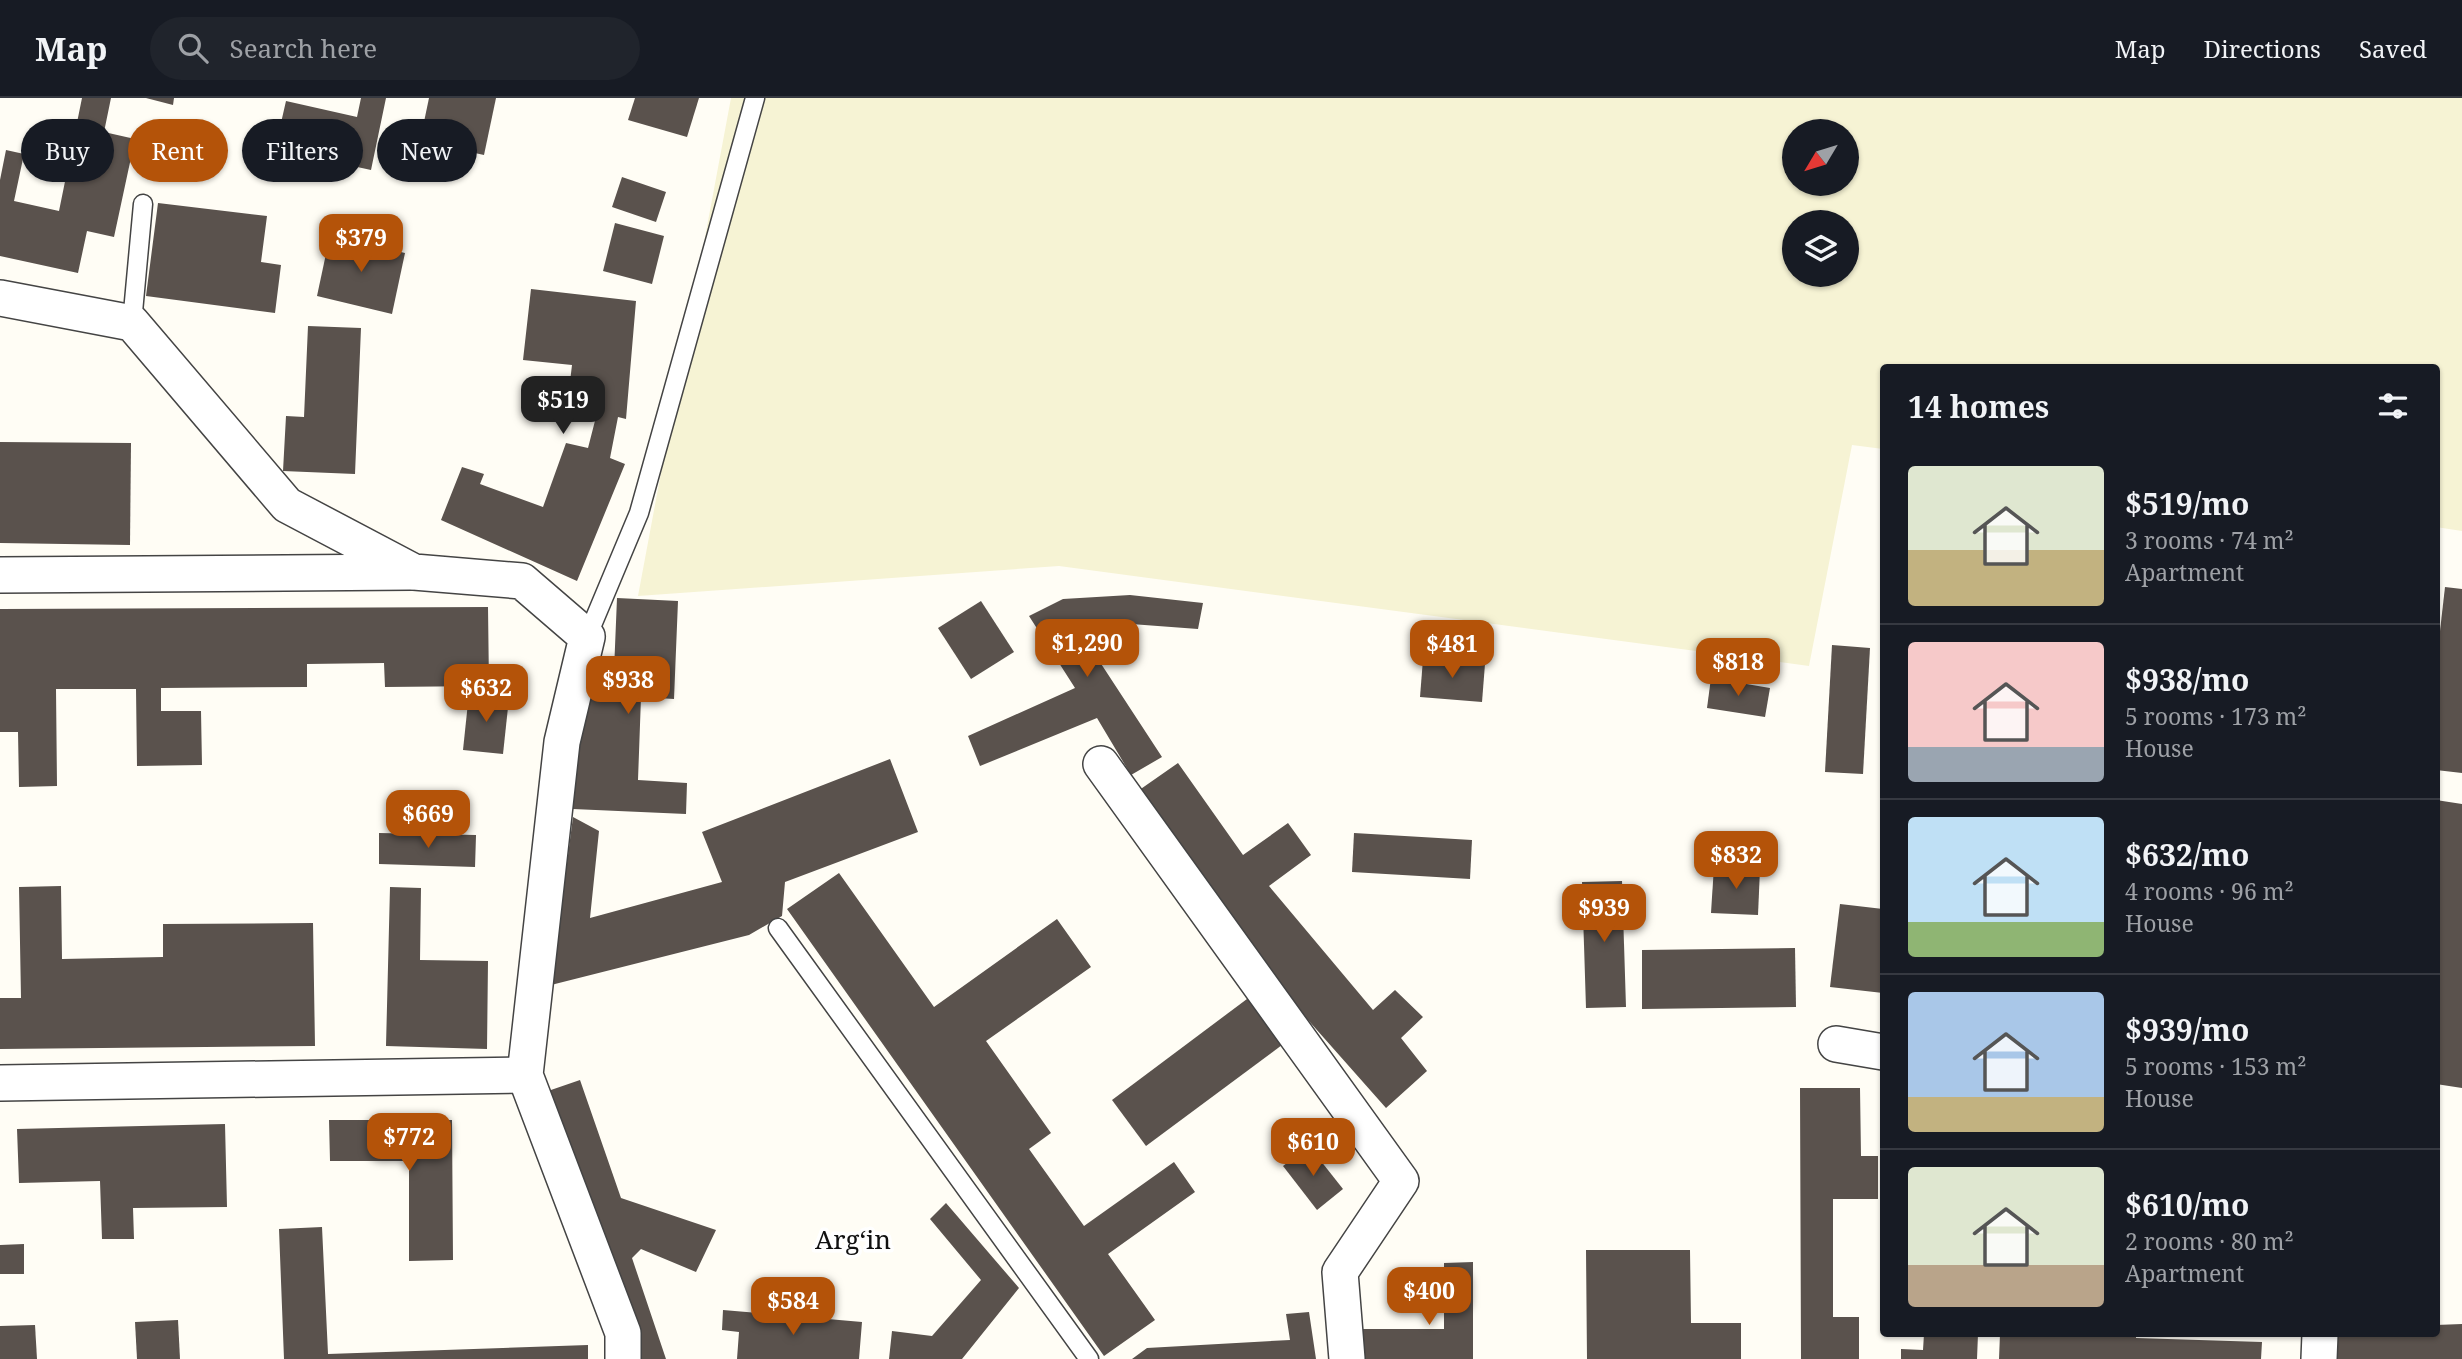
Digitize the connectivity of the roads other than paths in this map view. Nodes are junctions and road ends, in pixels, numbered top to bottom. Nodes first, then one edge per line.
1 (755, 98) edge
2 (143, 204) dead end
3 (0, 298) edge
4 (132, 323) junction
5 (414, 572) junction
6 (0, 575) edge
7 (587, 637) junction
8 (1101, 764) dead end
9 (778, 928) dead end
10 (1836, 1044) dead end
11 (1880, 1051) edge
12 (525, 1074) junction
13 (0, 1083) edge
14 (2320, 1337) edge
15 (623, 1359) edge
16 (1089, 1359) edge
17 (1347, 1359) edge
18 (2319, 1359) edge

1 - 7 lane
2 - 4 lane
3 - 4 street
4 - 5 street
5 - 6 street
5 - 7 street
7 - 12 street
8 - 17 street
9 - 16 lane
10 - 11 street
12 - 13 street
12 - 15 street
14 - 18 street

